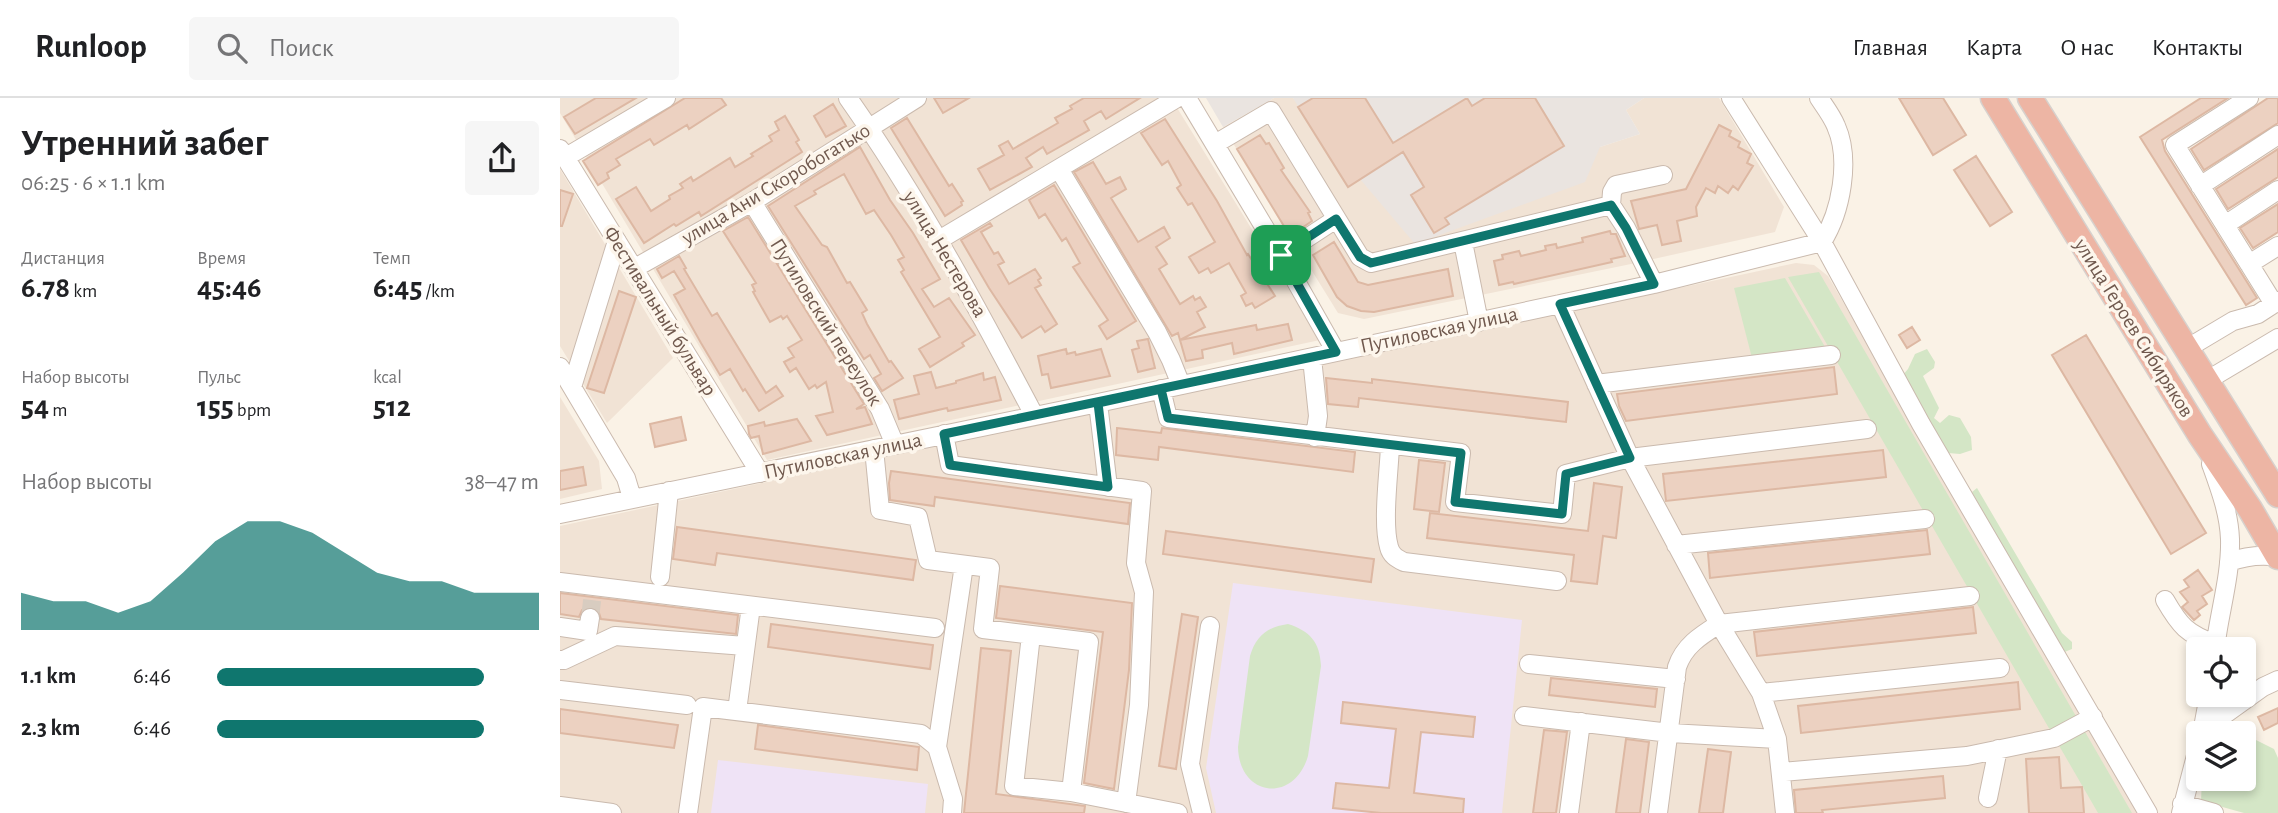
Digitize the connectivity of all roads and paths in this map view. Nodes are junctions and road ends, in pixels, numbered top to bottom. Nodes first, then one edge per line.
1 (666, 98) edge
2 (848, 98) edge
3 (917, 98) edge
4 (1177, 98) edge
5 (1187, 98) edge
6 (1731, 98) edge
7 (1819, 98) edge
8 (1993, 98) edge
9 (2029, 98) edge
10 (2249, 98) edge
11 (869, 128) junction
12 (2278, 135) edge
13 (1216, 144) junction
14 (563, 153) edge
15 (1059, 169) junction
16 (1663, 175) dead end
17 (2200, 186) junction
18 (2278, 190) edge
19 (752, 202) junction
20 (1611, 205) junction
21 (1336, 219) junction
22 (2225, 225) junction
23 (939, 240) junction
24 (617, 241) junction
25 (1463, 242) junction
26 (1822, 242) junction
27 (2278, 246) edge
28 (1281, 255) junction
29 (2249, 264) junction
30 (635, 268) junction
31 (1654, 284) junction
32 (2276, 302) edge
33 (1560, 304) junction
34 (1479, 321) junction
35 (2278, 338) edge
36 (2186, 349) junction
37 (1336, 352) junction
38 (1831, 355) dead end
39 (1312, 358) junction
40 (560, 367) edge
41 (2206, 381) junction
42 (1596, 384) junction
43 (1181, 385) junction
44 (572, 387) junction
45 (1161, 389) junction
46 (1098, 403) junction
47 (1034, 415) junction
48 (1867, 429) dead end
49 (944, 434) junction
50 (2200, 435) junction
51 (1315, 437) junction
52 (895, 445) junction
53 (1390, 446) junction
54 (874, 449) junction
55 (1630, 458) junction
56 (2268, 470) edge
57 (760, 473) junction
58 (1108, 487) junction
59 (669, 491) junction
60 (2278, 495) edge
61 (632, 498) junction
62 (560, 514) edge
63 (1925, 519) dead end
64 (1676, 545) junction
65 (2278, 557) edge
66 (2229, 562) junction
67 (964, 565) junction
68 (660, 578) dead end
69 (1557, 581) dead end
70 (560, 582) edge
71 (1970, 596) dead end
72 (2165, 600) dead end
73 (751, 606) junction
74 (590, 618) dead end
75 (1718, 624) junction
76 (1210, 626) dead end
77 (560, 627) edge
78 (934, 628) dead end
79 (1031, 635) junction
80 (2195, 637) edge
81 (2217, 637) edge
82 (746, 646) junction
83 (560, 660) edge
84 (1530, 664) dead end
85 (2000, 668) dead end
86 (1676, 679) junction
87 (2278, 680) edge
88 (560, 690) edge
89 (1761, 693) junction
90 (687, 705) dead end
91 (2208, 707) edge
92 (737, 711) junction
93 (2207, 715) junction
94 (1524, 716) dead end
95 (2093, 717) junction
96 (2205, 721) edge
97 (1581, 722) junction
98 (1670, 733) junction
99 (1777, 739) junction
100 (937, 747) junction
101 (1998, 750) junction
102 (1782, 772) junction
103 (2187, 791) edge
104 (1071, 792) junction
105 (1988, 798) dead end
106 (1126, 803) junction
107 (560, 806) edge
108 (2182, 809) edge
109 (612, 813) edge
110 (688, 813) edge
111 (951, 813) edge
112 (1178, 813) edge
113 (1202, 813) edge
114 (1569, 813) edge
115 (1658, 813) edge
116 (1785, 813) edge
117 (2148, 813) edge
118 (2214, 813) edge

1 - 14 street
2 - 11 street, улица Нестерова
3 - 11 street, улица Ани Скоробогатько
4 - 15 street
5 - 13 street
6 - 26 street
7 - 26 street
8 - 50 highway, улица Героев Сибиряков
9 - 36 highway, улица Героев Сибиряков
10 - 17 street
11 - 19 street, улица Ани Скоробогатько
11 - 23 street, улица Нестерова
12 - 17 street
13 - 21 street
13 - 28 street
14 - 24 street, Фестивальный бульвар
15 - 23 street
15 - 43 street
16 - 20 street
17 - 22 street
18 - 22 street
19 - 30 street, улица Ани Скоробогатько
19 - 52 street, Путиловский переулок
20 - 25 street
20 - 31 street
21 - 25 street
21 - 28 street
22 - 29 street
23 - 47 street, улица Нестерова
24 - 30 street, Фестивальный бульвар
24 - 44 street
25 - 34 street
26 - 31 street, Путиловская улица
26 - 95 street
27 - 29 street
28 - 37 street
29 - 32 street
30 - 57 street, Фестивальный бульвар
31 - 33 street, Путиловская улица
32 - 36 street
33 - 34 street, Путиловская улица
33 - 42 street
34 - 37 street, Путиловская улица
35 - 41 street
36 - 41 highway, улица Героев Сибиряков
37 - 39 street, Путиловская улица
38 - 42 street
39 - 43 street, Путиловская улица
39 - 51 street
40 - 44 street
41 - 56 highway, улица Героев Сибиряков
42 - 55 street
43 - 45 street, Путиловская улица
44 - 61 street
45 - 46 street, Путиловская улица
45 - 51 street
46 - 47 street, Путиловская улица
46 - 58 street
47 - 49 street, Путиловская улица
48 - 55 street
49 - 52 street, Путиловская улица
49 - 58 street
50 - 65 highway, улица Героев Сибиряков
50 - 66 street
51 - 53 street
52 - 54 street, Путиловская улица
53 - 55 street
53 - 69 street
54 - 57 street, Путиловская улица
54 - 67 street
55 - 64 street
56 - 60 highway, улица Героев Сибиряков
57 - 59 street, Путиловская улица
58 - 106 street
59 - 61 street, Путиловская улица
59 - 68 street
61 - 62 street, Путиловская улица
63 - 64 street
64 - 75 street
65 - 66 street
66 - 81 street
67 - 79 street
67 - 100 street
70 - 73 street
71 - 75 street
72 - 80 street
73 - 78 street
73 - 82 street
74 - 77 street
75 - 86 street
75 - 89 street
76 - 113 street
79 - 104 street
79 - 104 street
82 - 83 street
82 - 92 street
84 - 86 street
85 - 89 street
86 - 98 street
87 - 93 street
88 - 90 street
89 - 99 street
91 - 93 street
92 - 100 street
92 - 110 street
93 - 96 street
94 - 97 street
95 - 101 street
95 - 117 street
97 - 98 street
97 - 114 street
98 - 99 street
98 - 115 street
99 - 102 street
100 - 111 street
101 - 102 street
101 - 105 street
102 - 116 street
103 - 108 street
104 - 106 street
106 - 112 street
107 - 109 street
108 - 118 street

